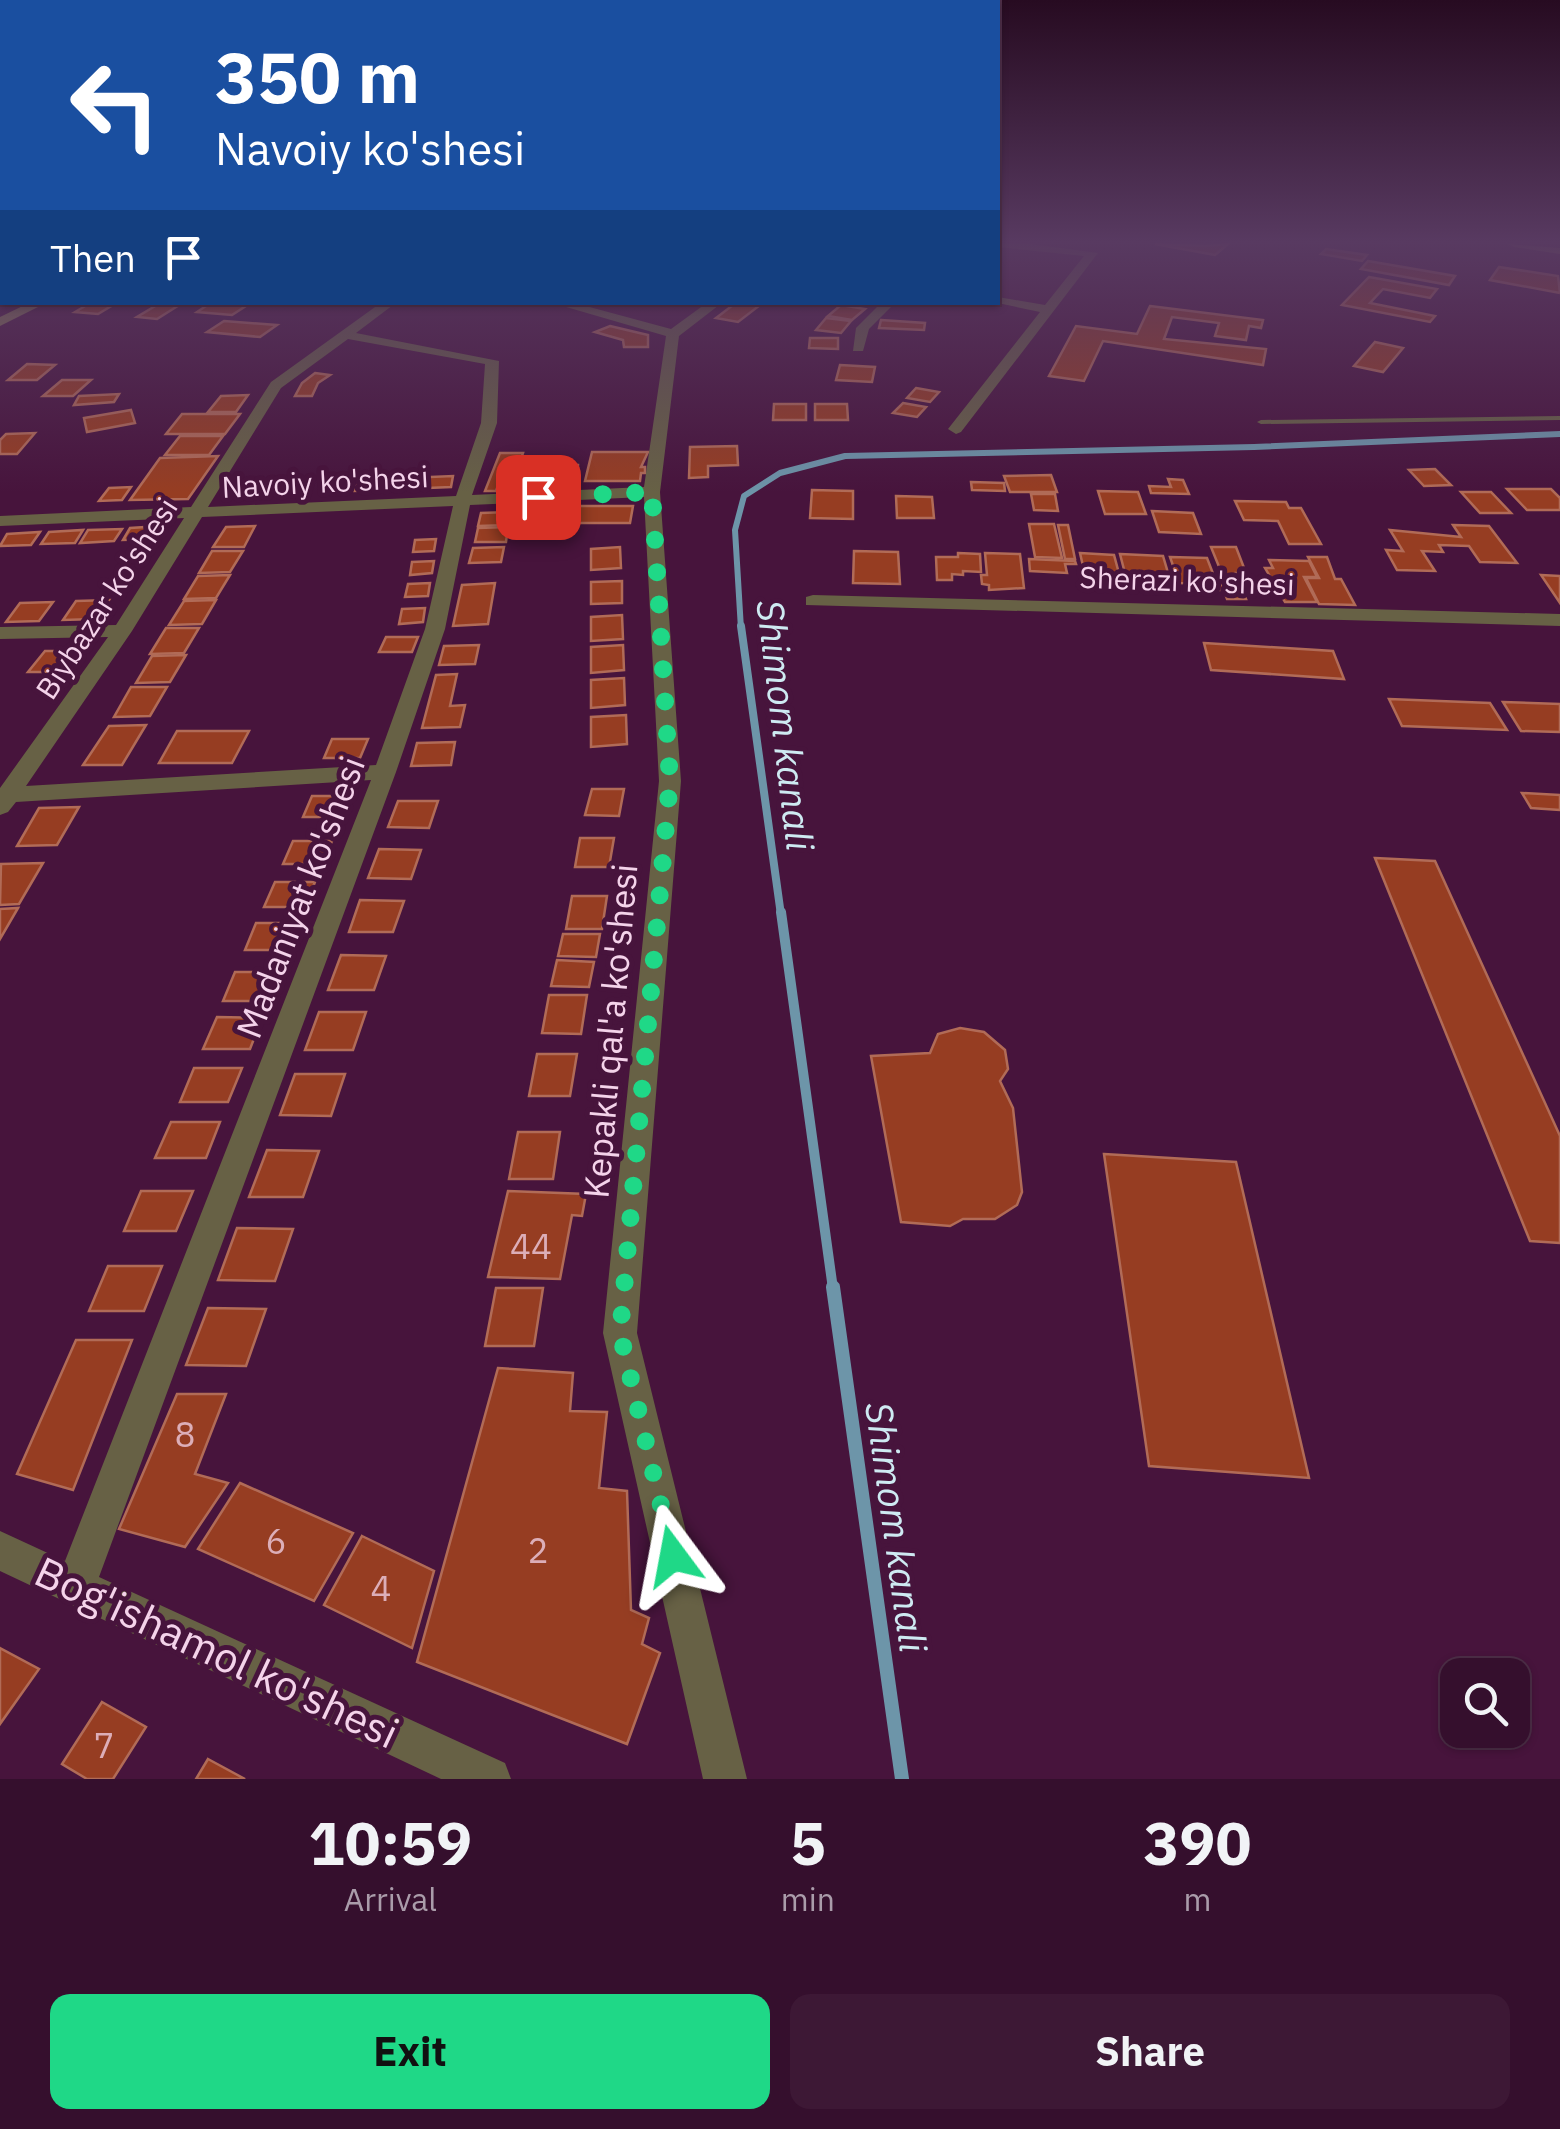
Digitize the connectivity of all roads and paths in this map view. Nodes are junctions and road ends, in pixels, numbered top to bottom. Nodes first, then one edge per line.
1 (357, 327) edge
2 (647, 327) edge
3 (682, 327) edge
4 (864, 327) edge
5 (1034, 327) edge
6 (673, 334) junction
7 (345, 336) junction
8 (858, 348) dead end
9 (1560, 418) edge
10 (1261, 422) dead end
11 (956, 428) dead end
12 (652, 492) junction
13 (462, 501) junction
14 (193, 515) junction
15 (0, 521) edge
16 (813, 600) dead end
17 (1560, 620) edge
18 (122, 631) junction
19 (0, 634) edge
20 (385, 772) junction
21 (3, 799) edge
22 (0, 1551) edge
23 (76, 1584) junction
24 (488, 1779) edge
25 (725, 1779) edge

1 - 7 street, Biybazar ko'shesi
2 - 6 street
3 - 6 street
4 - 8 street
5 - 11 street
6 - 12 street, Kepakli qal'a ko'shesi
7 - 13 street, Madaniyat ko'shesi
7 - 14 street, Biybazar ko'shesi
9 - 10 lane
12 - 13 street, Navoiy ko'shesi
12 - 25 street, Kepakli qal'a ko'shesi
13 - 14 street, Navoiy ko'shesi
13 - 20 street, Madaniyat ko'shesi
14 - 15 street, Navoiy ko'shesi
14 - 18 street, Biybazar ko'shesi
16 - 17 street, Sherazi ko'shesi
18 - 19 street
18 - 21 street, Biybazar ko'shesi
20 - 21 street
20 - 23 street, Madaniyat ko'shesi
22 - 23 street, Bog'ishamol ko'shesi
23 - 24 street, Bog'ishamol ko'shesi

